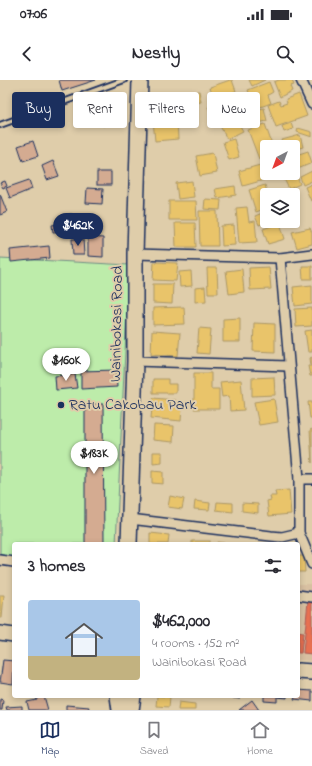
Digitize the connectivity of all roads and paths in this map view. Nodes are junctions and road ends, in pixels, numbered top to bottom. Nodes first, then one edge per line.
1 (124, 80) edge
2 (140, 80) edge
3 (301, 80) edge
4 (312, 104) edge
5 (0, 125) edge
6 (135, 254) junction
7 (312, 254) edge
8 (280, 258) junction
9 (135, 361) junction
10 (288, 366) junction
11 (299, 479) junction
12 (312, 479) edge
13 (130, 519) junction
14 (299, 533) junction
15 (129, 542) edge
16 (0, 560) edge
17 (12, 562) edge
18 (312, 564) edge
19 (300, 595) edge
20 (312, 597) edge
21 (0, 633) edge
22 (12, 635) edge
23 (300, 671) edge
24 (312, 672) edge
25 (300, 678) edge
26 (312, 678) edge
27 (118, 698) edge
28 (133, 698) edge
29 (120, 710) edge
30 (131, 710) edge

1 - 5 lane
2 - 6 main road, Wainibokasi Road
3 - 4 street
6 - 8 street
6 - 9 main road, Wainibokasi Road
7 - 8 street
8 - 10 street
9 - 10 street
9 - 13 main road, Wainibokasi Road
10 - 11 street
11 - 12 street
11 - 14 street
13 - 14 street
13 - 15 main road, Wainibokasi Road
14 - 18 street
16 - 17 street
19 - 20 street
21 - 22 main road
23 - 24 main road
25 - 26 main road
27 - 29 main road
28 - 30 main road

